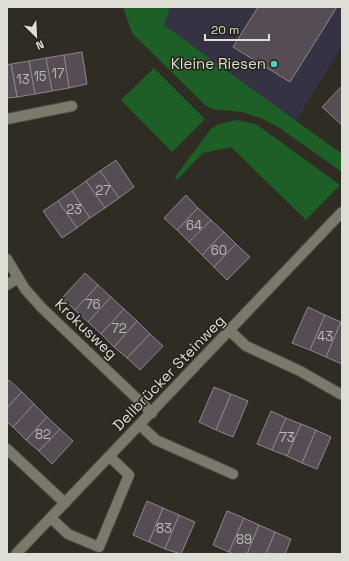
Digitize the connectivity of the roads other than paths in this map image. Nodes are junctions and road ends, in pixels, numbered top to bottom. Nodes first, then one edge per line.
1 (72, 106) dead end
2 (7, 119) edge
3 (342, 212) edge
4 (7, 259) edge
5 (18, 278) junction
6 (7, 285) edge
7 (230, 331) junction
8 (342, 395) edge
9 (152, 413) junction
10 (140, 425) junction
11 (7, 449) edge
12 (110, 457) junction
13 (233, 474) dead end
14 (65, 503) junction
15 (51, 518) junction
16 (16, 554) edge

1 - 2 street
3 - 7 street, Dellbrücker Steinweg
4 - 5 street, Krokusweg
5 - 6 street
5 - 9 street, Krokusweg
7 - 8 street
7 - 9 street, Dellbrücker Steinweg
9 - 10 street, Dellbrücker Steinweg
10 - 12 street, Dellbrücker Steinweg
10 - 13 street
11 - 14 street
12 - 14 street, Dellbrücker Steinweg
12 - 15 street
14 - 15 street, Dellbrücker Steinweg
15 - 16 street, Dellbrücker Steinweg

